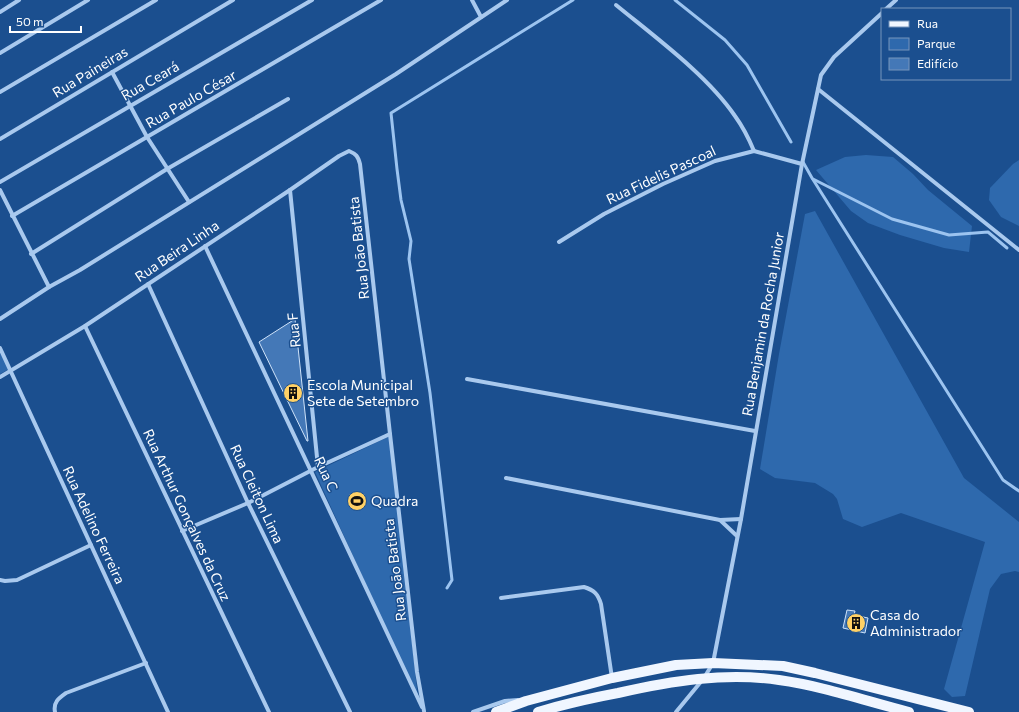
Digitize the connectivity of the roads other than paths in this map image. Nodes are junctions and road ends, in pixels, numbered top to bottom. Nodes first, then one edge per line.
1 (18, 0) edge
2 (88, 0) edge
3 (156, 0) edge
4 (233, 0) edge
5 (312, 0) edge
6 (381, 0) edge
7 (472, 0) edge
8 (507, 0) edge
9 (896, 0) edge
10 (616, 5) dead end
11 (887, 8) edge
12 (0, 12) edge
13 (881, 14) edge
14 (481, 17) junction
15 (0, 53) edge
16 (112, 72) junction
17 (818, 89) junction
18 (0, 92) edge
19 (288, 99) dead end
20 (130, 105) junction
21 (147, 137) junction
22 (0, 140) edge
23 (754, 151) junction
24 (360, 164) joint
25 (802, 164) junction
26 (167, 169) junction
27 (0, 182) edge
28 (0, 190) edge
29 (290, 190) junction
30 (189, 202) junction
31 (12, 216) junction
32 (559, 242) dead end
33 (205, 246) junction
34 (1019, 250) edge
35 (31, 254) junction
36 (148, 284) junction
37 (49, 287) junction
38 (0, 319) edge
39 (85, 326) junction
40 (0, 348) edge
41 (12, 371) junction
42 (0, 377) edge
43 (467, 379) dead end
44 (755, 431) junction
45 (390, 434) junction
46 (318, 467) junction
47 (312, 470) junction
48 (506, 478) dead end
49 (248, 503) junction
50 (741, 518) junction
51 (720, 520) junction
52 (182, 531) junction
53 (737, 536) junction
54 (91, 545) junction
55 (0, 580) edge
56 (501, 598) dead end
57 (146, 663) junction
58 (713, 663) junction
59 (612, 678) junction
60 (704, 678) junction
61 (526, 701) junction
62 (55, 712) edge
63 (168, 712) edge
64 (269, 712) edge
65 (350, 712) edge
66 (424, 712) edge
67 (473, 712) edge
68 (496, 712) edge
69 (538, 712) edge
70 (676, 712) edge
71 (909, 712) edge
72 (969, 712) edge

1 - 12 street
2 - 15 street
3 - 18 street
4 - 16 street, Rua Paineiras
5 - 20 street, Rua Ceará
6 - 21 street, Rua Paulo César
7 - 14 street
8 - 14 street
9 - 11 street
10 - 23 street
13 - 17 street, Rua Benjamin da Rocha Junior
14 - 30 street
16 - 20 street
16 - 22 street, Rua Paineiras
17 - 25 street, Rua Benjamin da Rocha Junior
17 - 34 street
19 - 26 street
20 - 21 street
20 - 27 street, Rua Ceará
21 - 26 street
21 - 31 street, Rua Paulo César
23 - 25 street, Rua Fidelis Pascoal
23 - 32 street, Rua Fidelis Pascoal
24 - 29 street, Rua Beira Linha
24 - 45 street, Rua Joāo Batista
25 - 44 street, Rua Benjamin da Rocha Junior
26 - 30 street
26 - 35 street
28 - 31 street
29 - 33 street, Rua Beira Linha
29 - 46 street, Rua F
30 - 37 street
31 - 35 street
33 - 36 street, Rua Beira Linha
33 - 47 street, Rua C
35 - 37 street
36 - 39 street, Rua Beira Linha
36 - 49 street, Rua Cleiton Lima
37 - 38 street
39 - 41 street, Rua Beira Linha
39 - 52 street, Rua Arthur Gonçalves da Cruz
40 - 41 street, Rua Adelino Ferreira
41 - 42 street, Rua Beira Linha
41 - 54 street, Rua Adelino Ferreira
43 - 44 street
44 - 50 street, Rua Benjamin da Rocha Junior
45 - 46 street
45 - 66 street, Rua Joāo Batista
46 - 47 street
47 - 49 street
47 - 66 street, Rua C
48 - 51 street
49 - 52 street
49 - 65 street, Rua Cleiton Lima
50 - 51 street
50 - 53 street, Rua Benjamin da Rocha Junior
51 - 53 street
52 - 64 street, Rua Arthur Gonçalves da Cruz
53 - 58 street, Rua Benjamin da Rocha Junior
54 - 55 street
54 - 57 street, Rua Adelino Ferreira
56 - 59 street
57 - 62 street
57 - 63 street, Rua Adelino Ferreira
58 - 59 main road
58 - 60 street
58 - 72 main road
59 - 61 main road
60 - 69 main road
60 - 70 street
60 - 71 main road
61 - 67 street
61 - 68 main road

